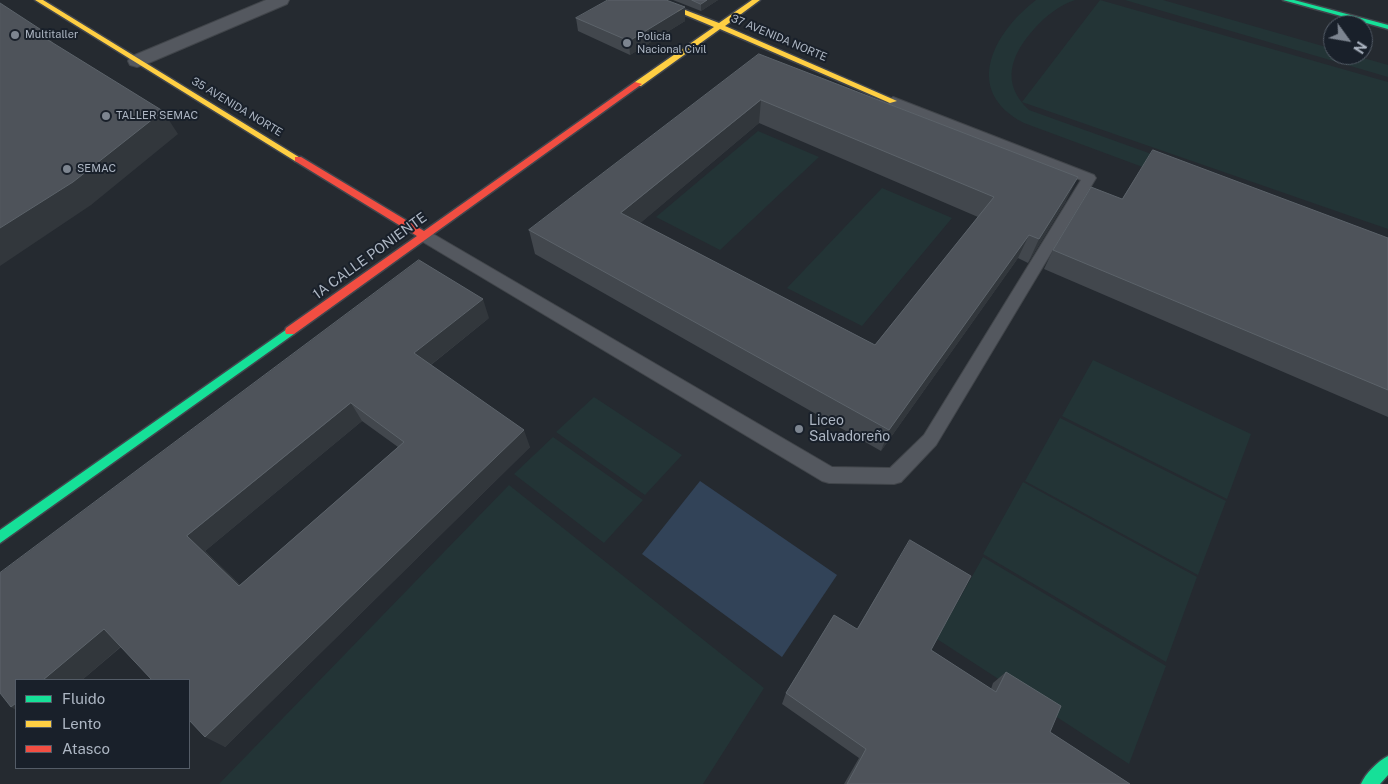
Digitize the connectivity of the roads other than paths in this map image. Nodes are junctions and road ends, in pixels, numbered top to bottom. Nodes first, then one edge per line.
1 (38, 0) edge
2 (281, 0) edge
3 (653, 0) edge
4 (758, 0) edge
5 (1286, 0) edge
6 (719, 26) junction
7 (1388, 28) edge
8 (137, 61) junction
9 (893, 100) joint
10 (423, 235) junction
11 (0, 537) edge
12 (1388, 764) edge
13 (1369, 784) edge

1 - 8 street, 35 AVENIDA NORTE
2 - 8 street
3 - 6 street, 37 AVENIDA NORTE
4 - 6 street, 1A CALLE PONIENTE
5 - 7 street
6 - 9 street, 37 AVENIDA NORTE
6 - 10 street, 1A CALLE PONIENTE
8 - 10 street, 35 AVENIDA NORTE
9 - 10 lane
10 - 11 street, 1A CALLE PONIENTE
12 - 13 street

